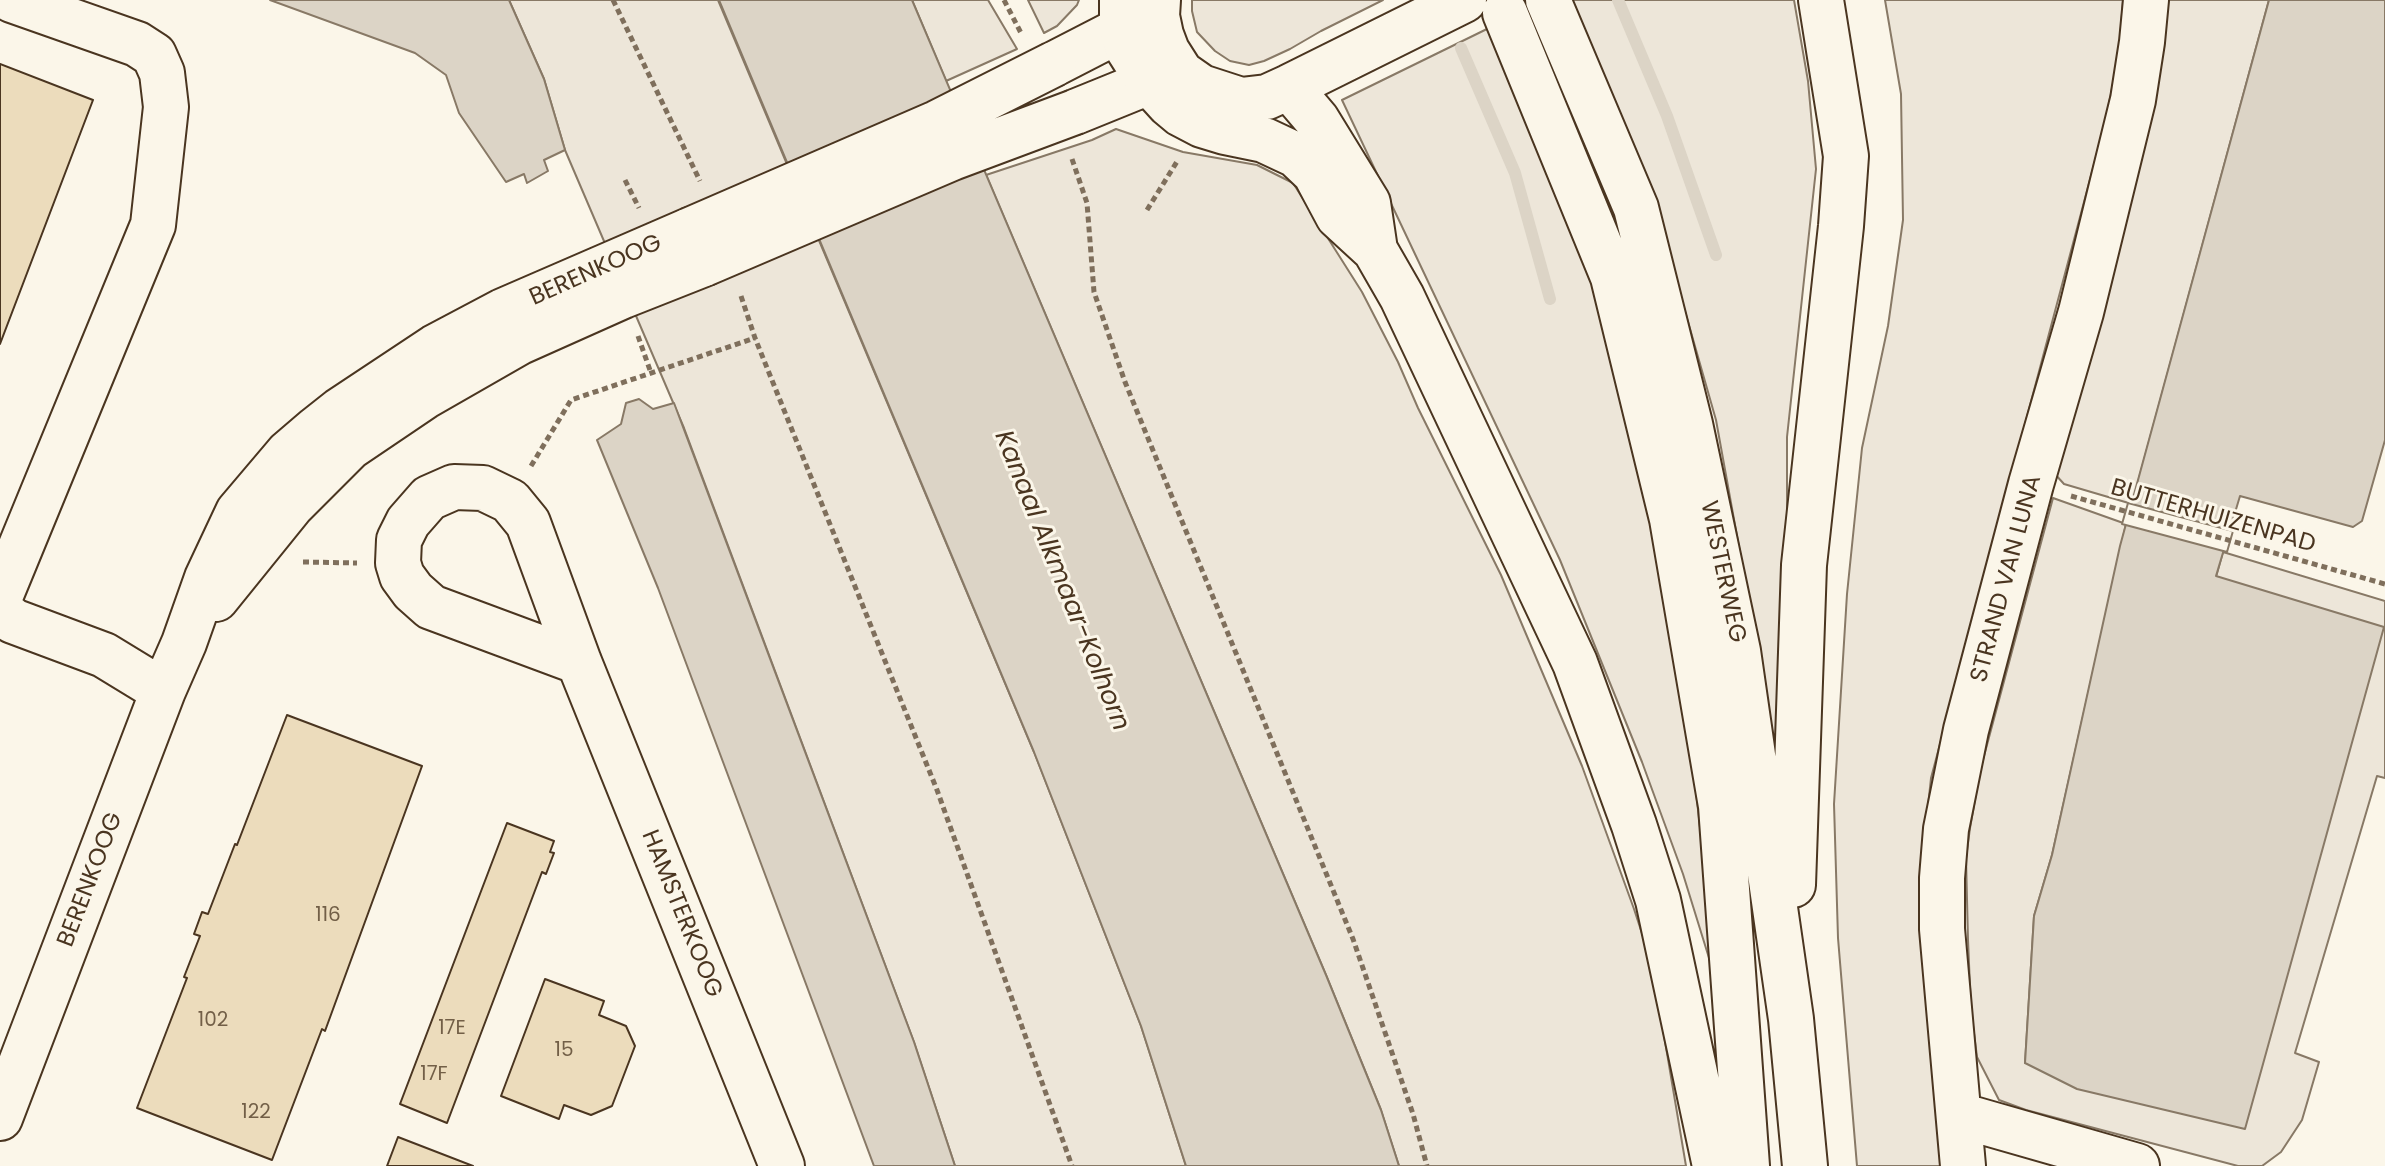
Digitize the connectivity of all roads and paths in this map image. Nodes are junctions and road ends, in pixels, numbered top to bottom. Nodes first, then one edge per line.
1 (12, 0) edge
2 (613, 0) edge
3 (1004, 0) edge
4 (1158, 0) edge
5 (1464, 0) edge
6 (1548, 0) edge
7 (1821, 0) edge
8 (2146, 0) edge
9 (1505, 13) dead end
10 (1122, 15) edge
11 (1039, 51) junction
12 (1165, 78) junction
13 (1289, 87) junction
14 (1072, 130) junction
15 (1183, 152) dead end
16 (1147, 210) dead end
17 (699, 229) junction
18 (1375, 250) junction
19 (740, 294) dead end
20 (755, 338) junction
21 (2031, 484) junction
22 (510, 501) junction
23 (299, 562) dead end
24 (398, 563) junction
25 (2385, 584) edge
26 (0, 597) edge
27 (0, 604) edge
28 (579, 662) junction
29 (163, 691) junction
30 (1791, 1019) junction
31 (1959, 1115) junction
32 (0, 1118) edge
33 (782, 1166) edge
34 (1072, 1166) edge
35 (1427, 1166) edge
36 (1715, 1166) edge
37 (1747, 1166) edge
38 (1805, 1166) edge
39 (1963, 1166) edge
40 (2137, 1166) edge

1 - 26 main road
2 - 17 path
3 - 11 path
4 - 12 main road
5 - 13 main road
6 - 30 main road, WESTERWEG
7 - 30 main road
8 - 21 main road, STRAND VAN LUNA
9 - 37 main road, WESTERWEG
10 - 11 main road, BERENKOOG
10 - 12 main road
11 - 17 main road, BERENKOOG, bridge
12 - 13 main road
12 - 14 main road, BERENKOOG
12 - 18 main road
13 - 18 main road
14 - 17 main road, BERENKOOG, bridge
14 - 35 path
15 - 16 path
17 - 29 main road, BERENKOOG
18 - 36 main road
19 - 20 path
20 - 22 path
20 - 34 path
21 - 25 path, BUTTERHUIZENPAD
21 - 31 main road, STRAND VAN LUNA
22 - 24 main road
22 - 28 main road, HAMSTERKOOG
23 - 24 path
24 - 28 main road
27 - 29 main road
28 - 33 main road, HAMSTERKOOG
29 - 32 main road, BERENKOOG
30 - 38 main road, WESTERWEG
31 - 39 main road, STRAND VAN LUNA
31 - 40 main road

